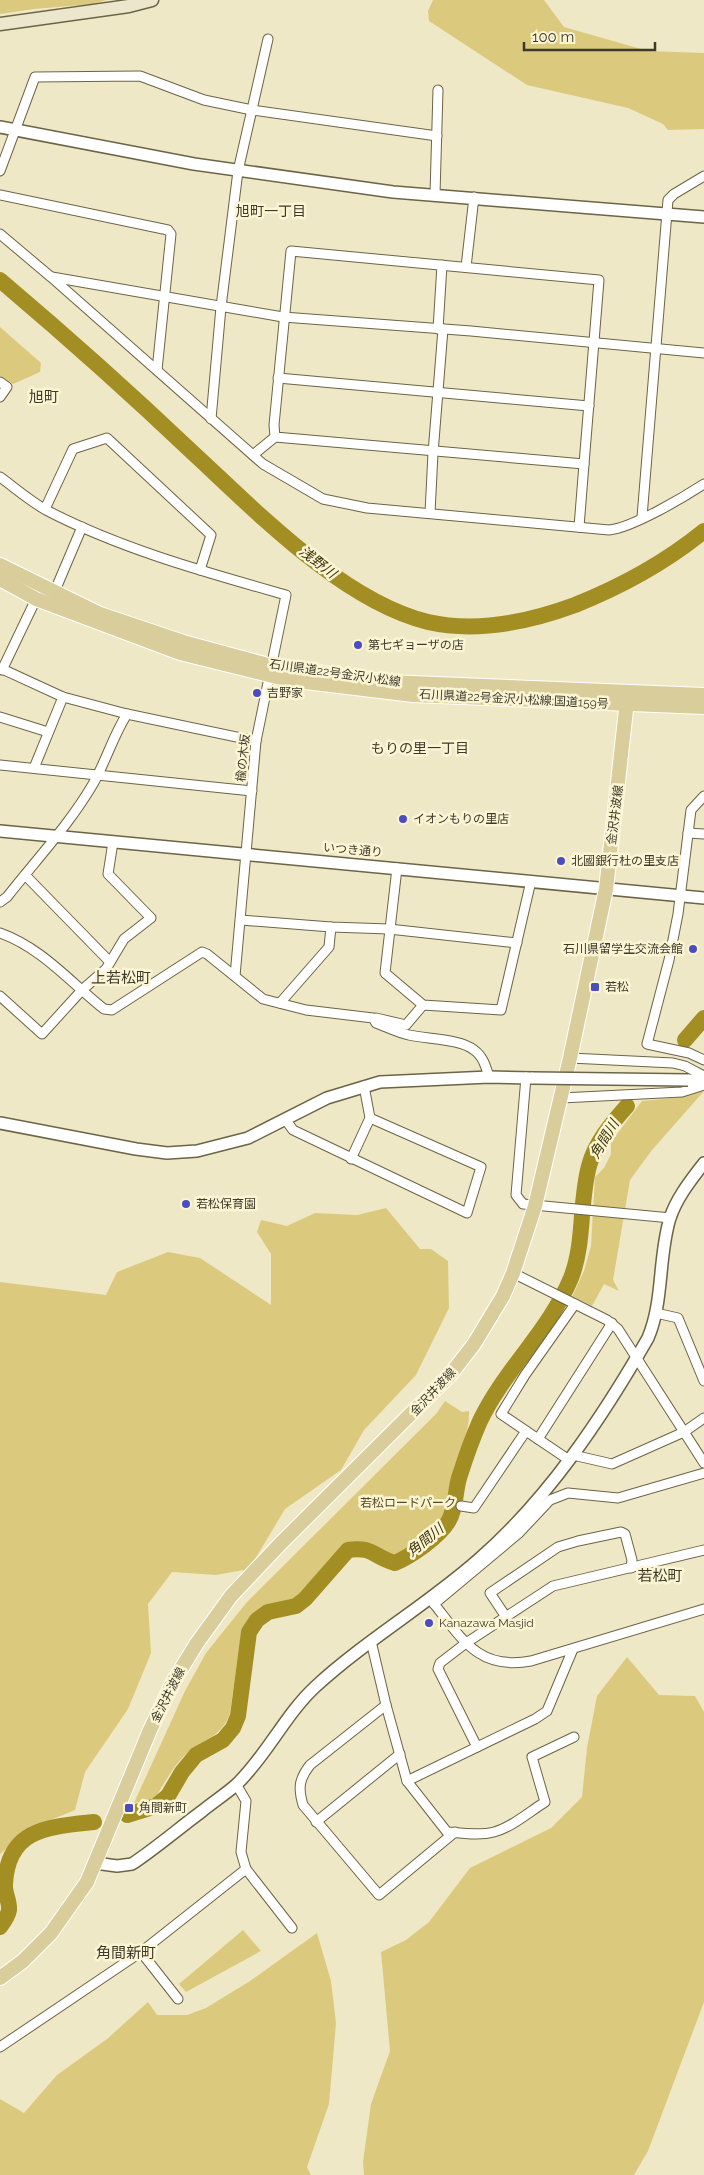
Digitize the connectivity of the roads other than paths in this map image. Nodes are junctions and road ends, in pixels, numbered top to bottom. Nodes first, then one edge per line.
1 (152, 0) edge
2 (0, 24) edge
3 (268, 39) dead end
4 (438, 90) dead end
5 (252, 110) junction
6 (0, 127) edge
7 (16, 130) junction
8 (437, 136) junction
9 (0, 171) edge
10 (238, 171) junction
11 (704, 176) edge
12 (435, 194) junction
13 (0, 195) edge
14 (474, 197) junction
15 (667, 214) junction
16 (704, 217) edge
17 (0, 234) edge
18 (442, 265) junction
19 (466, 267) junction
20 (52, 276) junction
21 (165, 298) junction
22 (221, 307) junction
23 (283, 317) junction
24 (441, 329) junction
25 (593, 342) junction
26 (656, 350) junction
27 (704, 353) edge
28 (157, 370) junction
29 (278, 378) junction
30 (0, 382) edge
31 (438, 393) junction
32 (0, 397) edge
33 (589, 406) junction
34 (211, 418) junction
35 (275, 437) junction
36 (433, 452) junction
37 (254, 455) junction
38 (584, 464) junction
39 (0, 477) edge
40 (704, 484) edge
41 (44, 509) junction
42 (430, 514) junction
43 (642, 518) junction
44 (82, 527) junction
45 (579, 528) junction
46 (0, 565) edge
47 (200, 570) junction
48 (0, 579) edge
49 (54, 593) junction
50 (36, 599) junction
51 (1, 669) edge
52 (271, 671) junction
53 (704, 695) edge
54 (63, 697) junction
55 (628, 698) junction
56 (704, 707) edge
57 (127, 714) junction
58 (0, 716) edge
59 (48, 732) junction
60 (256, 741) junction
61 (0, 766) edge
62 (34, 768) junction
63 (98, 774) junction
64 (252, 791) junction
65 (704, 796) edge
66 (0, 831) edge
67 (688, 833) junction
68 (704, 834) edge
69 (57, 836) junction
70 (113, 842) junction
71 (247, 854) junction
72 (397, 868) junction
73 (25, 875) junction
74 (531, 881) junction
75 (606, 888) junction
76 (681, 896) junction
77 (704, 898) edge
78 (0, 902) edge
79 (241, 920) junction
80 (331, 927) junction
81 (389, 929) junction
82 (0, 933) edge
83 (517, 943) junction
84 (110, 962) junction
85 (236, 976) junction
86 (82, 990) junction
87 (0, 996) edge
88 (280, 1003) junction
89 (423, 1005) junction
90 (373, 1018) junction
91 (570, 1058) junction
92 (704, 1060) edge
93 (704, 1076) edge
94 (489, 1077) junction
95 (529, 1077) junction
96 (704, 1080) edge
97 (704, 1085) edge
98 (364, 1086) junction
99 (561, 1098) junction
100 (370, 1118) junction
101 (286, 1119) junction
102 (0, 1123) edge
103 (351, 1159) junction
104 (704, 1162) edge
105 (535, 1206) junction
106 (671, 1218) junction
107 (513, 1273) junction
108 (572, 1303) junction
109 (656, 1314) junction
110 (612, 1324) junction
111 (637, 1357) junction
112 (704, 1381) edge
113 (704, 1418) edge
114 (526, 1431) junction
115 (684, 1432) junction
116 (538, 1439) junction
117 (571, 1458) junction
118 (704, 1463) edge
119 (704, 1474) edge
120 (461, 1506) dead end
121 (704, 1550) edge
122 (631, 1568) junction
123 (432, 1601) junction
124 (704, 1609) edge
125 (506, 1617) junction
126 (371, 1641) junction
127 (466, 1643) junction
128 (573, 1649) junction
129 (386, 1705) junction
130 (574, 1737) dead end
131 (476, 1747) junction
132 (400, 1754) junction
133 (407, 1781) junction
134 (236, 1784) junction
135 (316, 1822) junction
136 (455, 1832) junction
137 (96, 1863) junction
138 (246, 1869) junction
139 (292, 1928) dead end
140 (141, 1952) junction
141 (0, 1978) edge
142 (178, 1999) dead end
143 (0, 2047) edge

1 - 2 main road
3 - 5 street
4 - 8 street
5 - 7 street
5 - 8 street
5 - 10 street
6 - 7 street
7 - 9 street
7 - 10 street
8 - 12 street
10 - 12 street
10 - 22 street
11 - 15 street
12 - 14 street
13 - 21 street
14 - 15 street
14 - 19 street
15 - 16 street
15 - 26 street
17 - 20 street
18 - 19 street
18 - 23 street
18 - 24 street
19 - 25 street
20 - 21 street
20 - 28 street
21 - 22 street
21 - 28 street
22 - 23 street
22 - 34 street
23 - 24 street
23 - 29 street
24 - 25 street
24 - 31 street
25 - 26 street
25 - 33 street
26 - 27 street
26 - 43 street
28 - 34 street
29 - 31 street
29 - 35 street
30 - 32 street
31 - 33 street
31 - 36 street
33 - 38 street
34 - 37 street
35 - 36 street
35 - 37 street
36 - 38 street
36 - 42 street
37 - 42 street
38 - 45 street
39 - 41 street
40 - 43 street
41 - 44 street
41 - 47 street
42 - 45 street
43 - 45 street
44 - 47 street
44 - 49 street
46 - 49 main road, 石川県道22号金沢小松線
47 - 52 street, 楡の木坂
48 - 50 main road, 石川県道22号金沢小松線;国道159号
49 - 52 main road, 石川県道22号金沢小松線
50 - 51 street
50 - 52 main road, 石川県道22号金沢小松線;国道159号
51 - 54 street
52 - 55 main road, 石川県道22号金沢小松線;国道159号
52 - 60 street, 楡の木坂
53 - 55 main road
54 - 57 street
54 - 59 street
55 - 56 main road
55 - 75 main road, 金沢井波線
57 - 60 street
57 - 63 street
58 - 59 street
59 - 62 street
60 - 64 street, 楡の木坂
61 - 62 street
62 - 63 street
63 - 64 street
63 - 69 street
64 - 71 street, 楡の木坂
65 - 67 street
66 - 69 street, いつき通り
67 - 68 street
67 - 76 street
69 - 70 street, いつき通り
69 - 73 street
70 - 71 street, いつき通り
70 - 84 street
71 - 72 street, いつき通り
71 - 79 street, 楡の木坂
72 - 74 street, いつき通り
72 - 81 street
73 - 78 street
73 - 84 street
74 - 75 street, いつき通り
74 - 83 street
75 - 76 street, いつき通り
75 - 91 main road, 金沢井波線
76 - 77 street, いつき通り
76 - 92 street
79 - 80 street
79 - 85 street, 楡の木坂
80 - 81 street
80 - 88 street
81 - 83 street
81 - 89 street
82 - 86 street
83 - 89 street
84 - 86 street
85 - 86 street
85 - 88 street
86 - 87 street
88 - 90 street
89 - 90 street
90 - 94 street
91 - 93 street
91 - 99 main road, 金沢井波線
94 - 95 street
94 - 98 street
95 - 96 street, bridge
95 - 105 street
97 - 99 street
98 - 100 street
98 - 101 street
99 - 105 main road, 金沢井波線
100 - 103 street
100 - 103 street
101 - 102 street
101 - 103 street
104 - 106 street
105 - 106 street
105 - 107 main road, 金沢井波線
106 - 109 street
107 - 108 street
107 - 137 main road, 金沢井波線
108 - 110 street
108 - 114 street
109 - 111 street
109 - 112 street
110 - 111 street
110 - 116 street
111 - 115 street
111 - 117 street
113 - 115 street
114 - 116 street
114 - 120 street
115 - 117 street
115 - 118 street
116 - 117 street
117 - 123 street
119 - 123 street
121 - 122 street
122 - 125 street
122 - 125 street
123 - 126 street
123 - 127 street
124 - 128 street
125 - 127 street
126 - 129 street
126 - 134 street
127 - 128 street
127 - 131 street
128 - 131 street
129 - 132 street
129 - 135 street
130 - 136 street
131 - 133 street
132 - 133 street
132 - 135 street
133 - 136 street
134 - 137 street
134 - 138 street
135 - 136 street
137 - 141 main road, 金沢井波線
138 - 139 street
138 - 140 street
140 - 142 street
140 - 143 street

